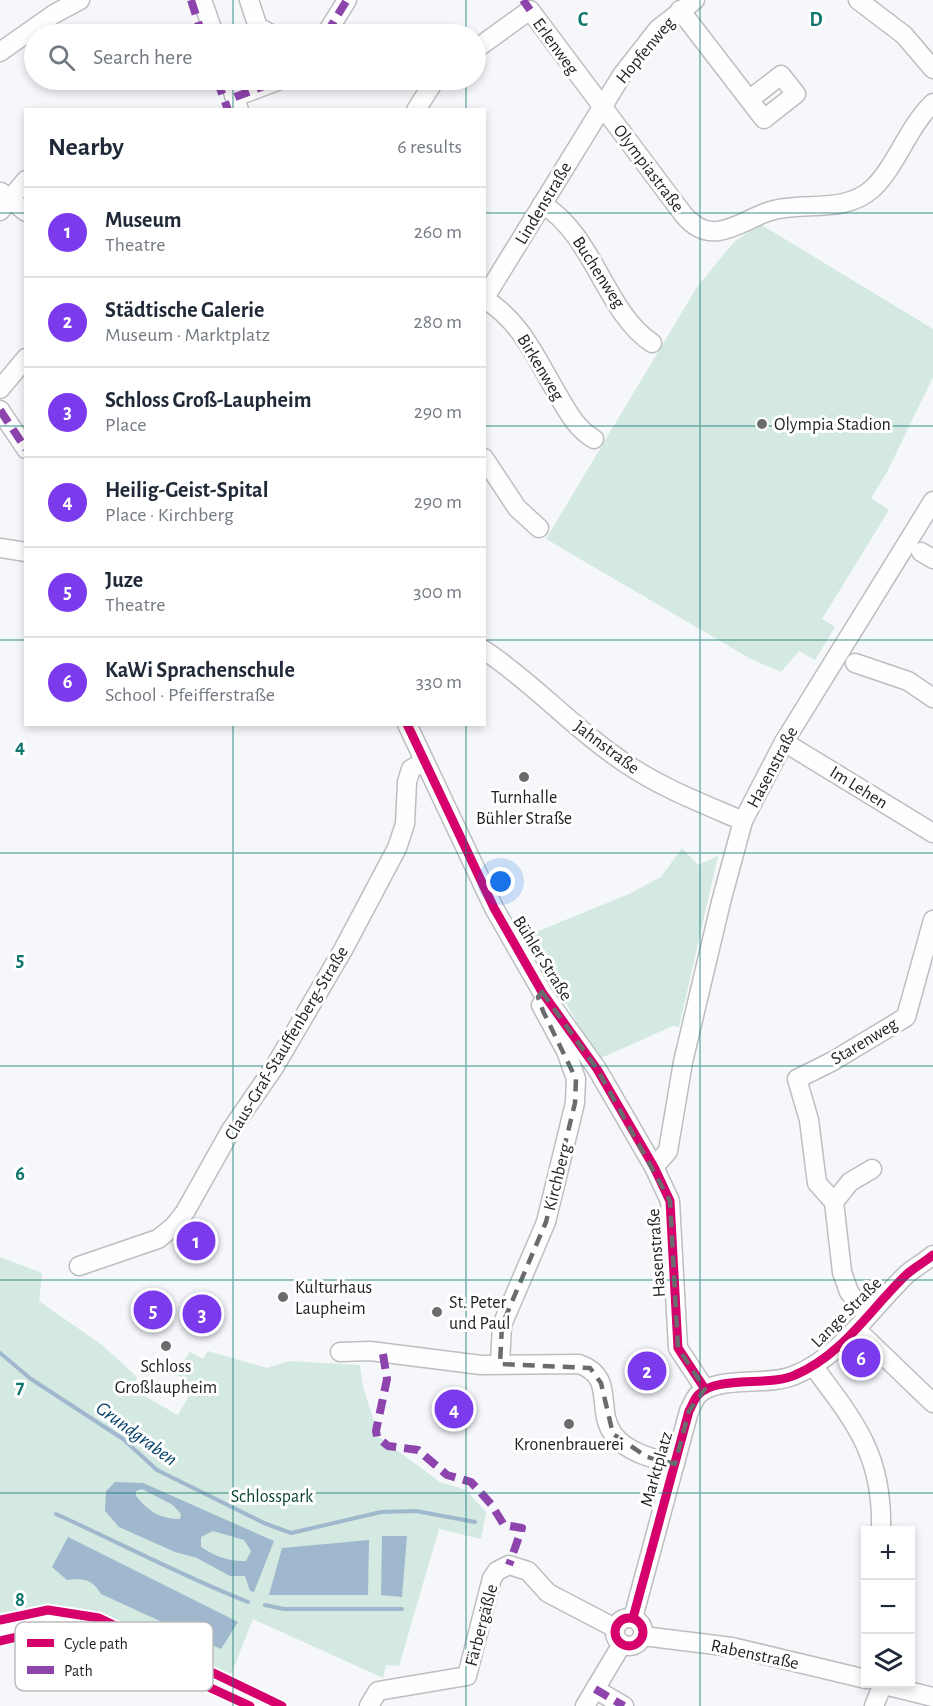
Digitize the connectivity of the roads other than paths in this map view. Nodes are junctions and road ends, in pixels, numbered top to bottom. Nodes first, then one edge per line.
1 (80, 0) edge
2 (202, 0) edge
3 (249, 0) edge
4 (347, 0) edge
5 (858, 0) edge
6 (527, 5) edge
7 (687, 5) edge
8 (40, 24) edge
9 (210, 24) edge
10 (257, 24) edge
11 (332, 24) edge
12 (24, 35) edge
13 (486, 40) edge
14 (0, 52) edge
15 (933, 69) edge
16 (249, 90) edge
17 (429, 90) edge
18 (234, 95) edge
19 (749, 100) dead end
20 (933, 103) edge
21 (601, 106) junction
22 (417, 108) edge
23 (24, 182) edge
24 (3, 200) edge
25 (542, 204) junction
26 (24, 211) edge
27 (486, 296) edge
28 (486, 300) edge
29 (652, 343) dead end
30 (24, 360) edge
31 (0, 389) edge
32 (0, 410) edge
33 (594, 440) dead end
34 (24, 446) edge
35 (486, 461) edge
36 (933, 501) edge
37 (539, 528) dead end
38 (0, 548) edge
39 (24, 552) edge
40 (486, 651) edge
41 (855, 663) dead end
42 (933, 698) edge
43 (408, 726) edge
44 (784, 742) junction
45 (423, 762) junction
46 (743, 821) junction
47 (933, 833) edge
48 (933, 920) edge
49 (542, 992) junction
50 (654, 1167) junction
51 (872, 1169) dead end
52 (834, 1202) junction
53 (933, 1256) edge
54 (79, 1266) dead end
55 (862, 1322) junction
56 (340, 1352) dead end
57 (500, 1364) junction
58 (813, 1366) junction
59 (705, 1389) junction
60 (933, 1403) edge
61 (675, 1464) junction
62 (881, 1526) edge
63 (633, 1618) junction
64 (15, 1629) edge
65 (0, 1632) edge
66 (619, 1636) junction
67 (643, 1636) junction
68 (861, 1676) edge
69 (213, 1682) edge
70 (872, 1688) edge
71 (904, 1688) edge
72 (596, 1689) junction
73 (933, 1697) edge
74 (266, 1706) edge
75 (369, 1706) edge
76 (585, 1706) edge
77 (624, 1706) edge
78 (874, 1706) edge

1 - 8 street
2 - 9 street
3 - 10 street
4 - 11 street
5 - 15 street
6 - 13 street, Erlenweg
6 - 21 street, Erlenweg
7 - 19 street
7 - 21 street, Hopfenweg
12 - 14 street
16 - 18 street
17 - 22 street
20 - 21 street, Olympiastraße
21 - 25 street, Lindenstraße
23 - 24 street
24 - 26 street
25 - 27 street, Lindenstraße
25 - 29 street, Buchenweg
28 - 33 street, Birkenweg
30 - 31 street
32 - 34 street
35 - 37 street
36 - 44 street, Hasenstraße
38 - 39 street
40 - 46 street, Jahnstraße
41 - 42 street
43 - 45 street, Bühler Straße
44 - 46 street, Hasenstraße
44 - 47 street, Im Lehen
45 - 49 street, Bühler Straße
45 - 54 street, Claus-Graf-Stauffenberg-Straße
46 - 50 street, Hasenstraße
48 - 52 street, Starenweg
49 - 50 street, Bühler Straße
49 - 57 street, Kirchberg
50 - 59 street, Hasenstraße
51 - 52 street
52 - 55 street
53 - 55 street, Lange Straße
55 - 58 street, Lange Straße
55 - 60 street
56 - 57 street
57 - 61 street
58 - 59 street, Lange Straße
58 - 62 street
59 - 61 street, Marktplatz
61 - 63 street, Marktplatz
63 - 66 street
63 - 67 street
64 - 65 street
66 - 67 street
66 - 72 street
66 - 75 street, Färbergäßle
67 - 68 street, Rabenstraße
69 - 74 street
70 - 78 street
71 - 73 street, Rabenstraße
72 - 76 street
72 - 77 street

